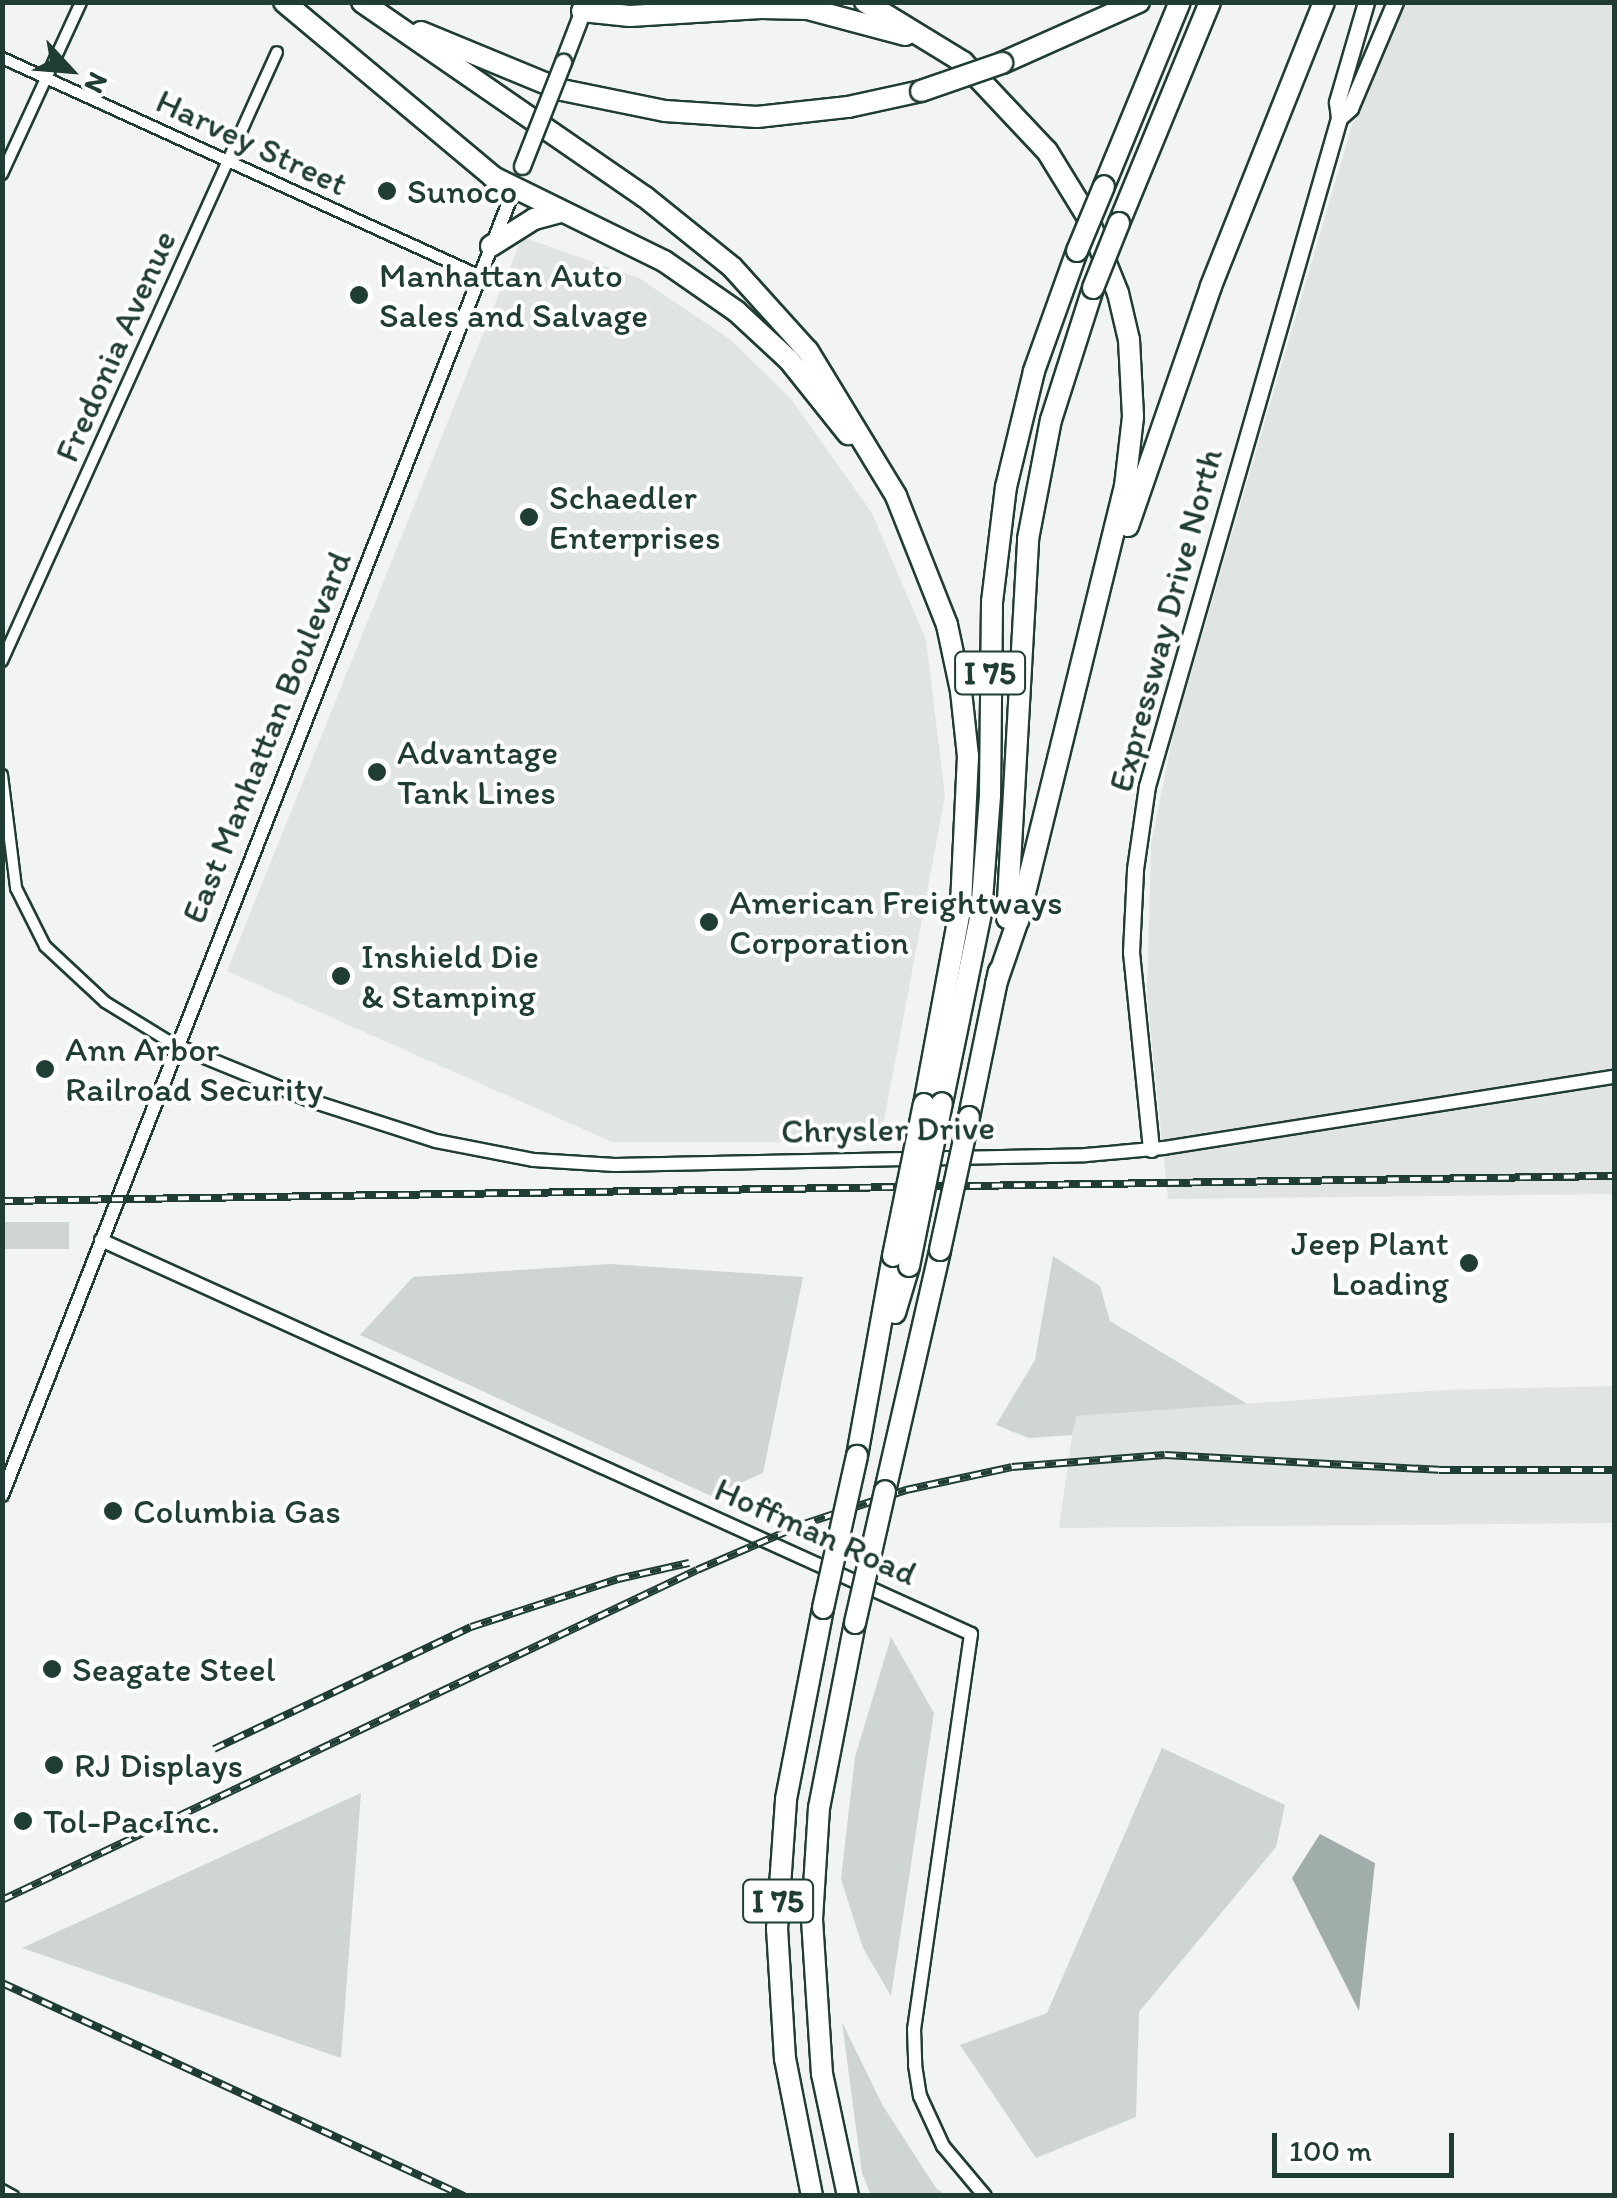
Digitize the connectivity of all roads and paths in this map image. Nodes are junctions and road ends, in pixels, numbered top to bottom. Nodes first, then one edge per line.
1 (80, 2) edge
2 (284, 2) edge
3 (865, 2) edge
4 (1140, 2) edge
5 (1210, 2) edge
6 (1324, 2) edge
7 (1366, 2) edge
8 (1394, 2) edge
9 (1179, 5) edge
10 (584, 7) edge
11 (370, 8) edge
12 (940, 46) junction
13 (277, 52) dead end
14 (2, 58) edge
15 (46, 78) junction
16 (1340, 118) junction
17 (229, 161) junction
18 (2, 174) edge
19 (514, 189) junction
20 (562, 212) junction
21 (491, 246) junction
22 (478, 275) junction
23 (1099, 590) junction
24 (2, 662) edge
25 (966, 727) junction
26 (2, 775) edge
27 (996, 984) junction
28 (176, 1046) junction
29 (1614, 1077) edge
30 (933, 1104) junction
31 (1151, 1150) junction
32 (100, 1240) junction
33 (2, 1495) edge
34 (2, 2190) edge
35 (14, 2196) edge
36 (812, 2196) edge
37 (848, 2196) edge
38 (986, 2196) edge

1 - 15 street
2 - 19 highway
3 - 12 highway
4 - 11 highway, bridge
5 - 27 highway, I 75, bridge
6 - 23 highway
7 - 16 main road, Expressway Drive North
8 - 16 main road, Expressway Drive North
9 - 30 highway, I 75, bridge
10 - 12 highway
10 - 19 main road, East Manhattan Boulevard, bridge
11 - 25 highway
12 - 23 highway
13 - 17 street, Fredonia Avenue
14 - 15 street, Harvey Street
15 - 17 street, Harvey Street
15 - 18 street
16 - 31 main road, Expressway Drive North
17 - 22 street, Harvey Street
17 - 24 street, Fredonia Avenue
19 - 20 highway
19 - 21 street, East Manhattan Boulevard
20 - 21 highway
20 - 25 highway
21 - 22 street, East Manhattan Boulevard
22 - 28 street, East Manhattan Boulevard
23 - 27 highway
25 - 30 highway
26 - 28 street
27 - 37 highway, I 75, bridge
28 - 31 street, Chrysler Drive
28 - 32 street, East Manhattan Boulevard
29 - 31 street, Chrysler Drive
30 - 36 highway, I 75, bridge
32 - 33 street, East Manhattan Boulevard
32 - 38 street, Hoffman Road
34 - 35 street

